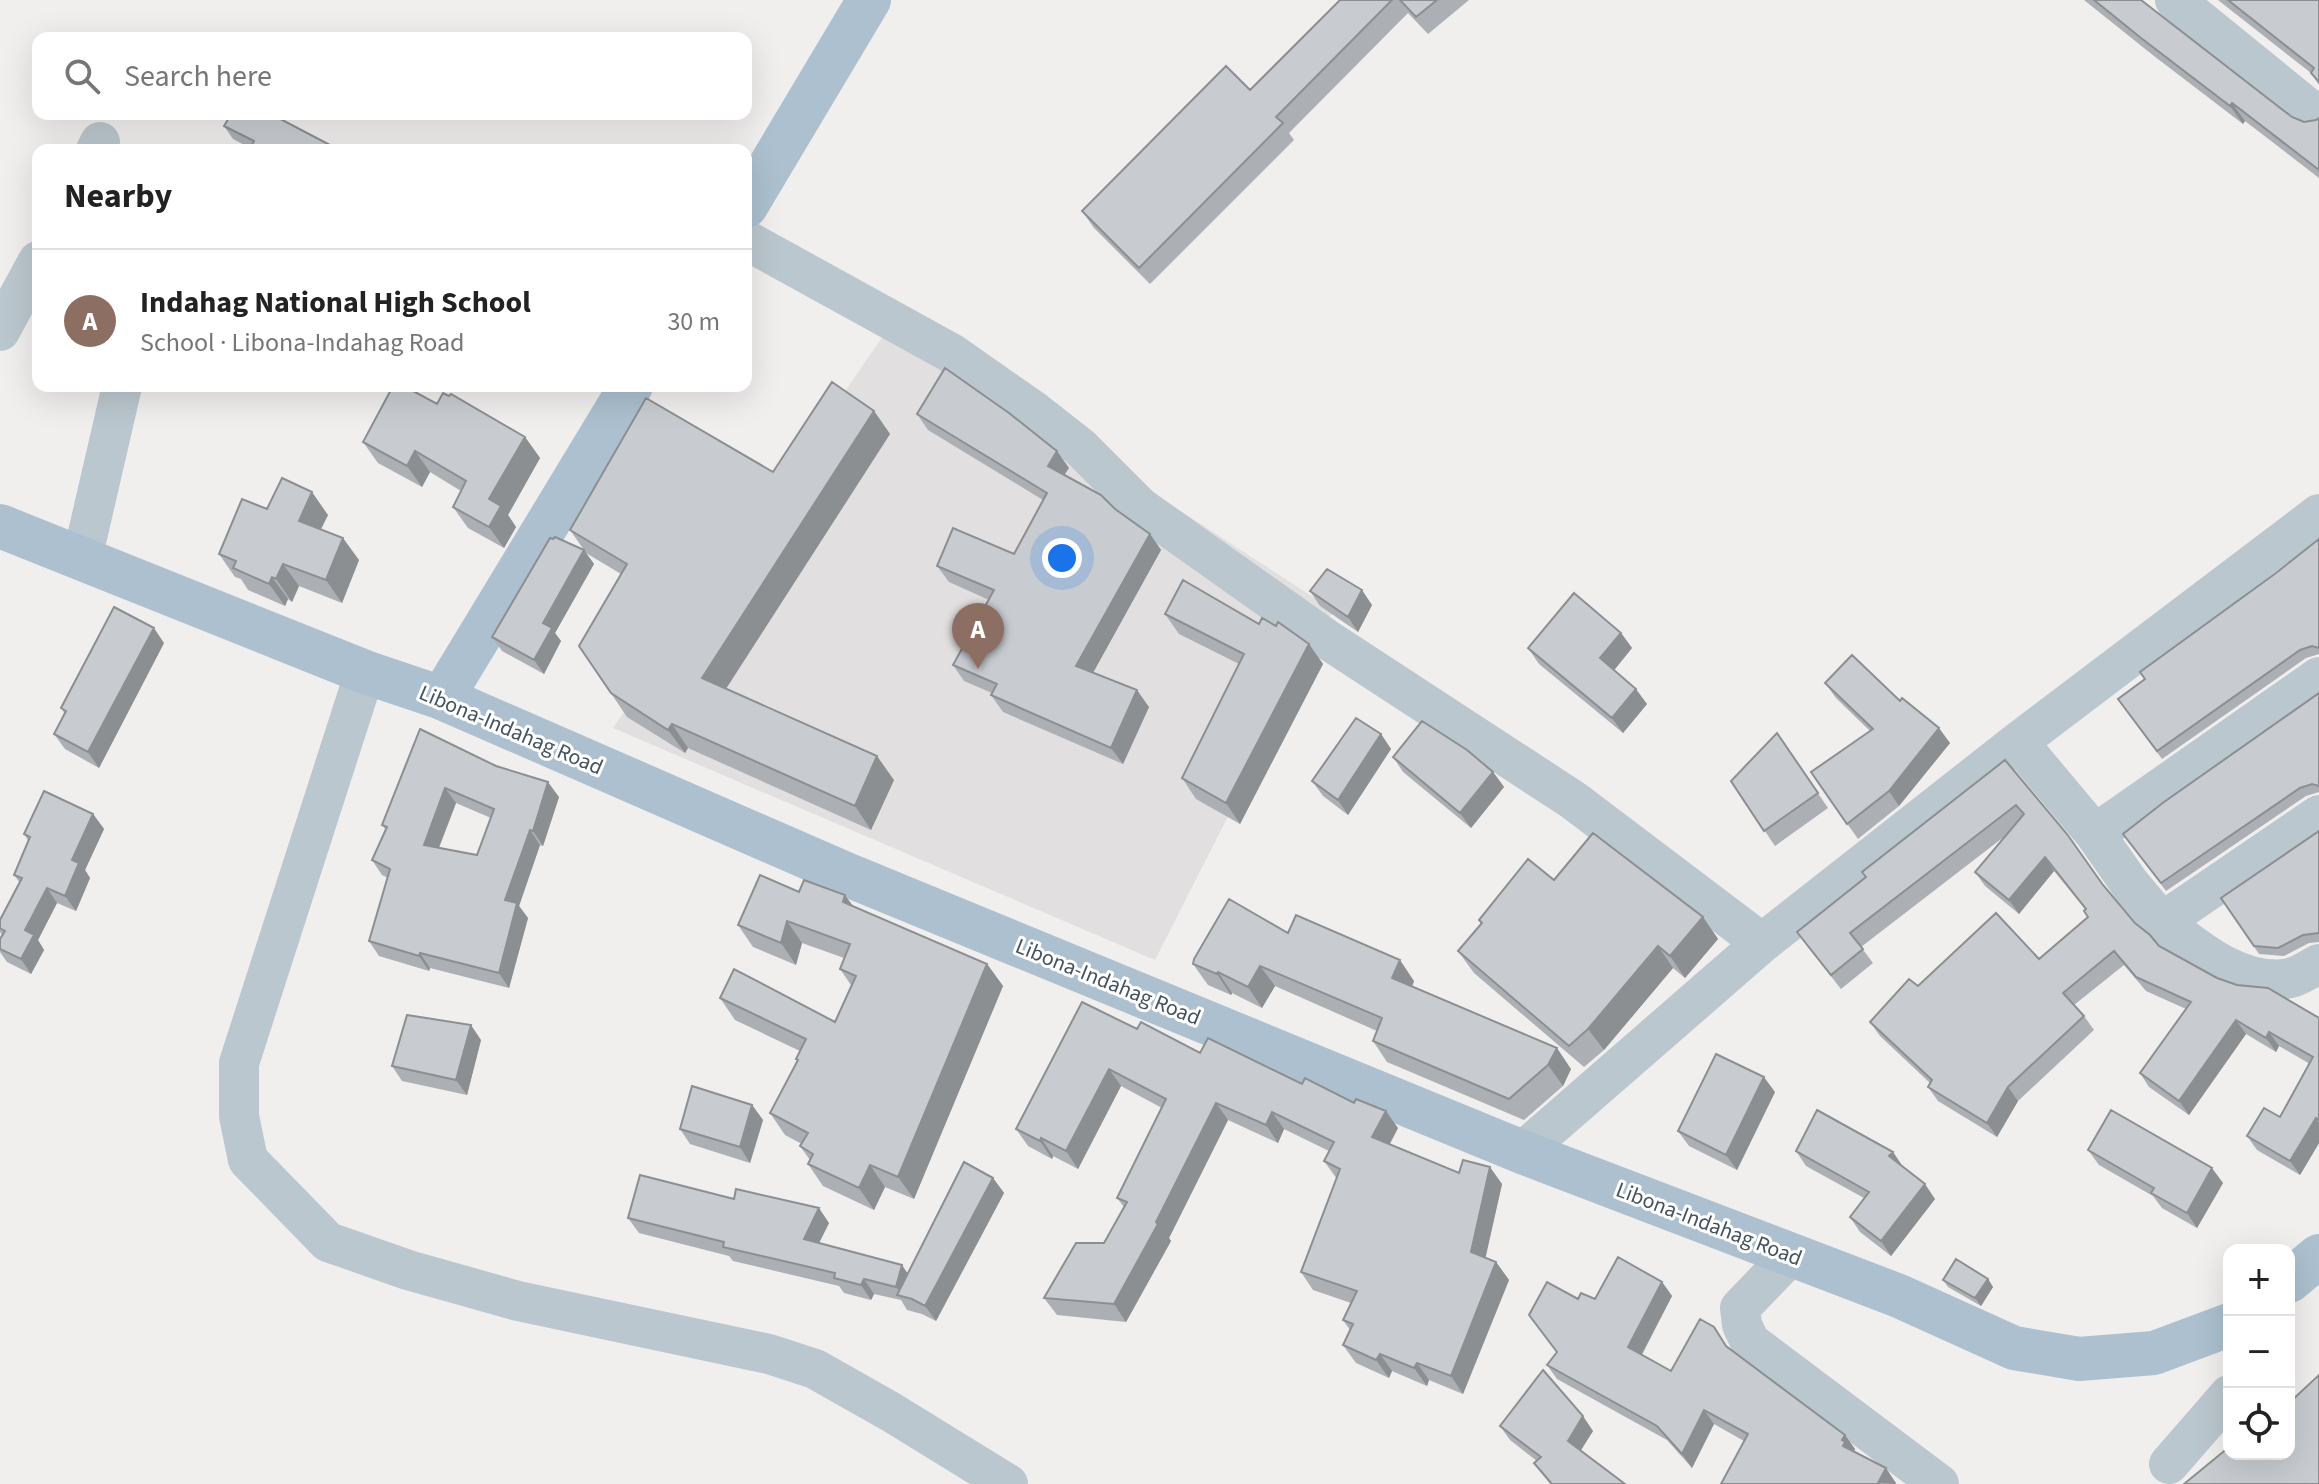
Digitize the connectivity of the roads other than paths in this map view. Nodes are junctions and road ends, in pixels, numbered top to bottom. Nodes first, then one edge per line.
1 (869, 0) edge
2 (2175, 0) edge
3 (2319, 117) edge
4 (752, 196) edge
5 (752, 243) edge
6 (32, 272) edge
7 (0, 331) edge
8 (121, 392) edge
9 (627, 392) edge
10 (2318, 517) edge
11 (0, 526) edge
12 (82, 559) junction
13 (365, 672) junction
14 (2319, 677) edge
15 (442, 698) junction
16 (2018, 742) junction
17 (2319, 815) edge
18 (2095, 834) junction
19 (2162, 922) junction
20 (1762, 943) junction
21 (2319, 964) edge
22 (1522, 1152) junction
23 (1791, 1255) junction
24 (2319, 1256) edge
25 (2295, 1276) edge
26 (2223, 1327) edge
27 (2223, 1402) edge
28 (2169, 1464) dead end
29 (1008, 1484) edge
30 (1939, 1484) edge

1 - 4 main road
2 - 3 street
5 - 20 street
6 - 7 street
8 - 12 street
9 - 15 main road
10 - 16 street
11 - 12 main road, Libona-Indahag Road
12 - 13 main road, Libona-Indahag Road
13 - 15 main road, Libona-Indahag Road
13 - 29 street
14 - 18 street
15 - 22 main road, Libona-Indahag Road
16 - 18 street
16 - 20 street
17 - 19 street
18 - 19 street
19 - 21 street
20 - 22 street
22 - 23 main road, Libona-Indahag Road
23 - 26 main road, Libona-Indahag Road
23 - 30 street
24 - 25 main road
27 - 28 street

